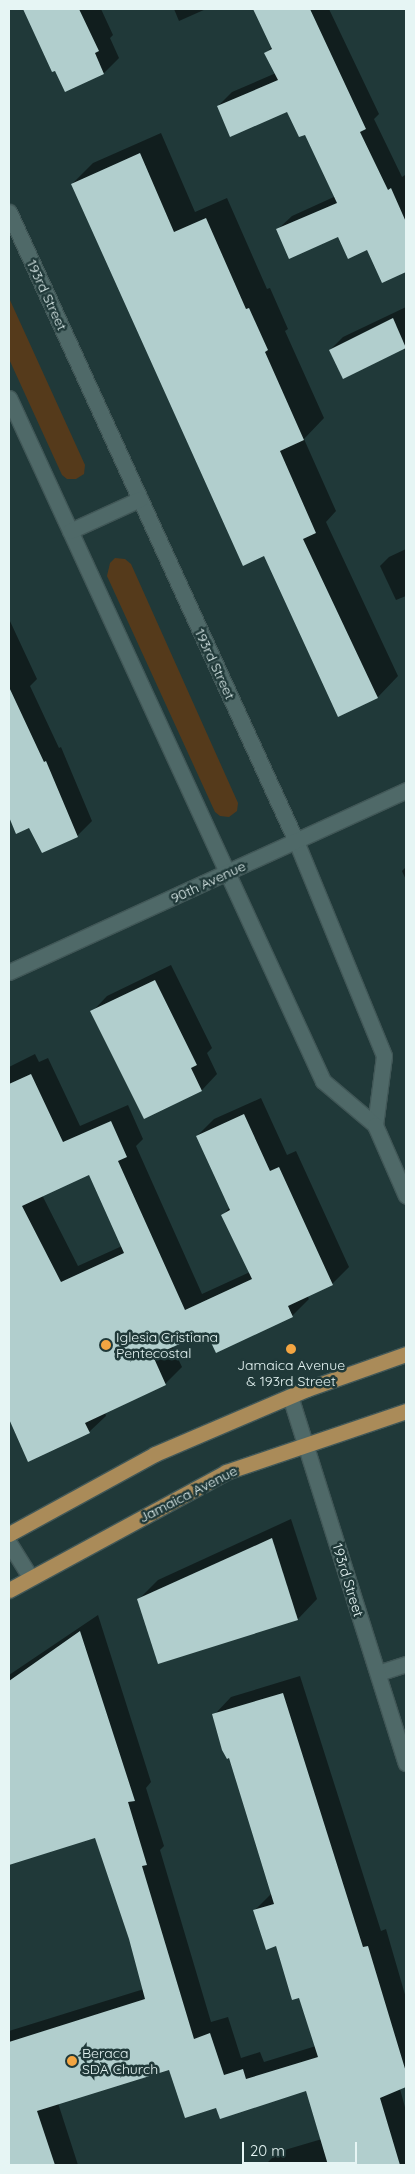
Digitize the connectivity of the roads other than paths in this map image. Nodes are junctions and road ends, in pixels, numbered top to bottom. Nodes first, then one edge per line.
1 (9, 212) edge
2 (9, 398) edge
3 (140, 499) junction
4 (70, 531) junction
5 (406, 790) edge
6 (296, 841) junction
7 (226, 873) junction
8 (9, 972) edge
9 (375, 1125) junction
10 (406, 1196) edge
11 (406, 1354) edge
12 (290, 1396) junction
13 (406, 1411) edge
14 (306, 1445) junction
15 (9, 1534) edge
16 (9, 1542) edge
17 (30, 1577) junction
18 (9, 1590) edge
19 (406, 1664) edge
20 (378, 1673) junction
21 (406, 1763) edge

1 - 3 street, 193rd Street
2 - 4 street
3 - 4 street
3 - 6 street, 193rd Street
4 - 7 street
5 - 6 street, 90th Avenue
6 - 7 street, 90th Avenue
6 - 9 street, 193rd Street
7 - 8 street, 90th Avenue
7 - 9 street
9 - 10 street
11 - 12 main road
12 - 14 street, 193rd Street
12 - 15 main road
13 - 14 main road, Jamaica Avenue
14 - 17 main road, Jamaica Avenue
14 - 20 street, 193rd Street
16 - 17 street
17 - 18 main road, Jamaica Avenue
19 - 20 street
20 - 21 street, 193rd Street

